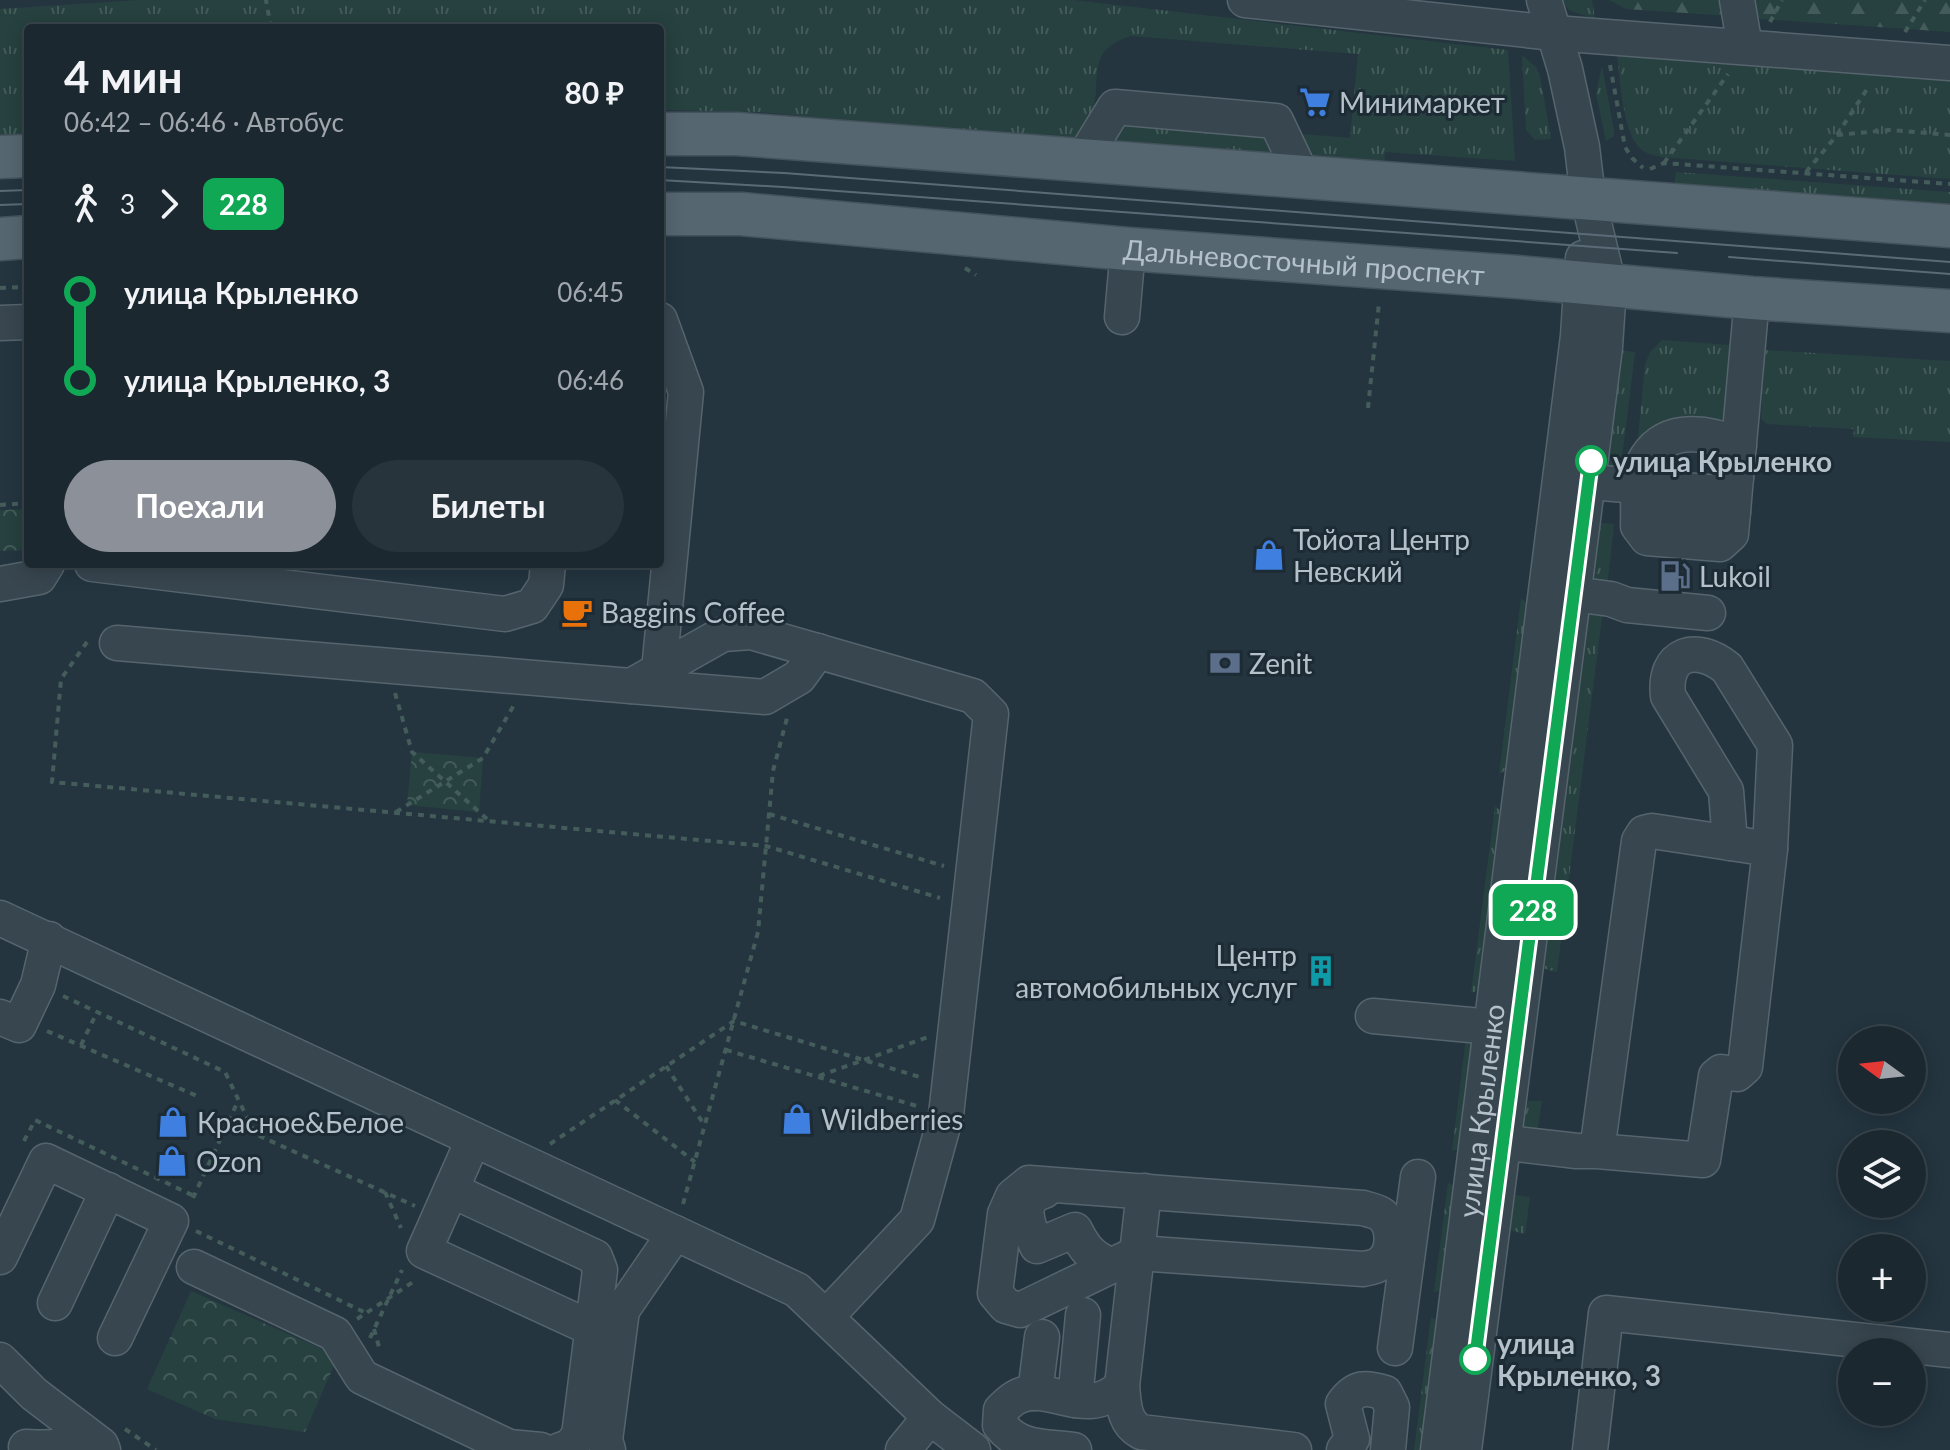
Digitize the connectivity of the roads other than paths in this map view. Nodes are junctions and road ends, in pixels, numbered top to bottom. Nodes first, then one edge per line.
1 (1245, 0) edge
2 (1544, 0) edge
3 (1737, 0) edge
4 (1554, 33) junction
5 (1757, 36) junction
6 (1950, 63) edge
7 (664, 134) edge
8 (24, 156) edge
9 (0, 157) edge
10 (1083, 159) junction
11 (1303, 178) junction
12 (1588, 198) junction
13 (664, 214) edge
14 (1950, 226) edge
15 (24, 237) edge
16 (0, 239) edge
17 (1128, 249) junction
18 (1595, 284) junction
19 (1752, 298) junction
20 (1950, 311) edge
21 (1122, 317) dead end
22 (24, 322) edge
23 (0, 323) edge
24 (664, 331) edge
25 (1738, 462) junction
26 (1574, 481) junction
27 (1640, 498) junction
28 (664, 545) edge
29 (45, 568) edge
30 (125, 568) edge
31 (548, 568) edge
32 (661, 568) edge
33 (0, 584) edge
34 (1560, 592) junction
35 (1708, 613) dead end
36 (117, 643) road end
37 (808, 664) junction
38 (645, 678) junction
39 (1730, 843) junction
40 (1770, 849) junction
41 (0, 918) edge
42 (49, 939) junction
43 (1373, 1016) dead end
44 (0, 1017) edge
45 (1492, 1027) junction
46 (473, 1140) junction
47 (1490, 1141) junction
48 (1597, 1151) junction
49 (1418, 1177) dead end
50 (1485, 1182) junction
51 (1064, 1185) junction
52 (108, 1190) junction
53 (1144, 1191) junction
54 (14, 1194) edge
55 (445, 1204) junction
56 (675, 1233) junction
57 (0, 1257) edge
58 (1124, 1259) junction
59 (194, 1267) dead end
60 (55, 1303) dead end
61 (1083, 1315) dead end
62 (826, 1317) junction
63 (593, 1329) junction
64 (1042, 1337) dead end
65 (115, 1338) dead end
66 (1395, 1348) dead end
67 (1950, 1350) edge
68 (0, 1360) edge
69 (1122, 1386) junction
70 (1035, 1393) junction
71 (1075, 1400) junction
72 (930, 1417) junction
73 (92, 1440) edge
74 (26, 1447) dead end
75 (541, 1450) edge
76 (560, 1450) edge
77 (608, 1450) edge
78 (903, 1450) edge
79 (973, 1450) edge
80 (1074, 1450) edge
81 (1294, 1450) edge
82 (1344, 1450) edge
83 (1388, 1450) edge
84 (1438, 1450) edge
85 (1464, 1450) edge
86 (1590, 1450) edge

1 - 4 street
2 - 4 street, улица Крыленко
3 - 5 street
4 - 5 street
4 - 12 street, улица Крыленко
5 - 6 street
7 - 10 main road
8 - 9 main road
10 - 11 main road
10 - 11 street
11 - 12 main road
12 - 14 main road
12 - 18 street, улица Крыленко
13 - 17 main road, Дальневосточный проспект
15 - 16 main road
17 - 18 main road, Дальневосточный проспект
17 - 21 street
18 - 19 main road, Дальневосточный проспект
18 - 26 street, улица Крыленко
19 - 20 main road, Дальневосточный проспект
19 - 25 street
22 - 23 street
24 - 28 street
25 - 27 street
25 - 27 street
25 - 27 street
26 - 27 street
26 - 34 street, улица Крыленко
29 - 33 street
30 - 31 street
32 - 38 street
34 - 35 street
34 - 45 street, улица Крыленко
34 - 47 street, улица Крыленко
36 - 38 street
37 - 38 street
37 - 38 street
37 - 62 street
39 - 40 street
39 - 40 street
39 - 48 street
40 - 48 street
41 - 42 street
42 - 44 street
42 - 46 street
43 - 45 street
45 - 47 street, улица Крыленко
46 - 55 street
46 - 56 street
47 - 48 street
47 - 50 street, улица Крыленко
49 - 66 street
50 - 84 street, улица Крыленко
50 - 85 street, улица Крыленко
51 - 53 street
51 - 58 street
51 - 58 street
52 - 54 street
52 - 60 street
52 - 65 street
53 - 58 street
53 - 58 street
54 - 57 street
55 - 63 street
55 - 63 street
56 - 62 street
56 - 77 street
58 - 69 street
59 - 75 street
61 - 71 street
62 - 72 street
63 - 76 street
64 - 70 street
67 - 86 street
68 - 73 street
69 - 71 street
69 - 81 street
70 - 71 street
70 - 80 street
72 - 78 street
72 - 79 street
73 - 74 street
82 - 83 street

